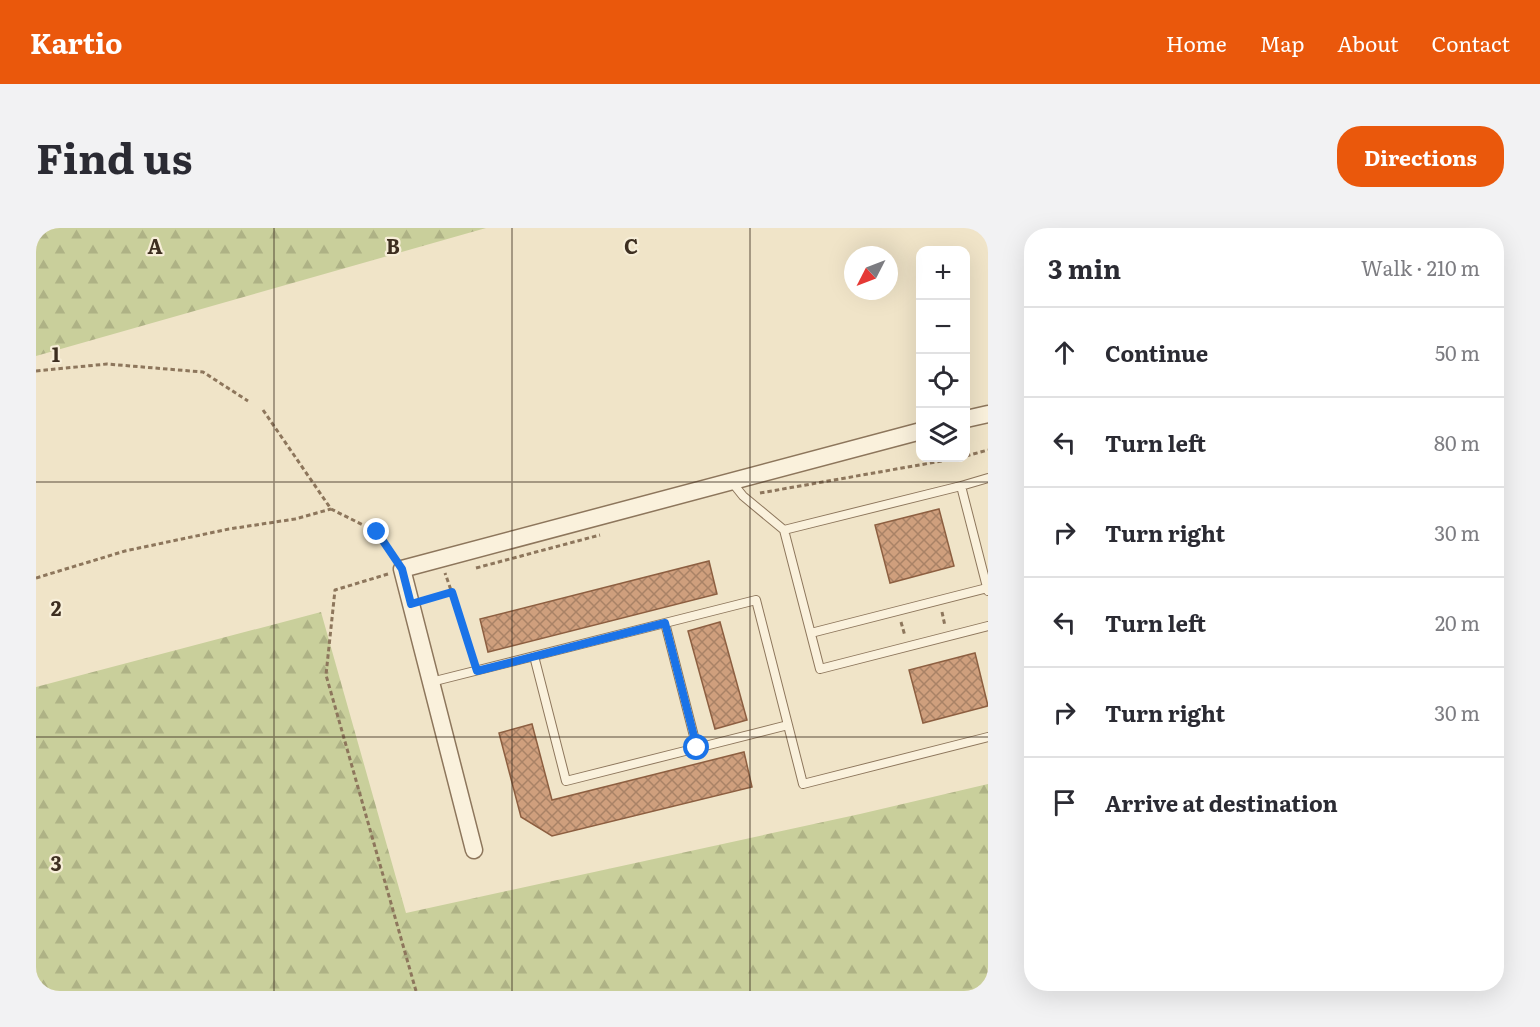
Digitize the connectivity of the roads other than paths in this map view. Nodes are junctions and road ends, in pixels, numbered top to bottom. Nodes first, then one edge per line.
1 (988, 414) edge
2 (970, 419) edge
3 (916, 432) edge
4 (988, 478) edge
5 (731, 482) junction
6 (961, 486) junction
7 (784, 530) junction
8 (988, 590) edge
9 (665, 623) junction
10 (988, 626) edge
11 (811, 633) junction
12 (534, 656) junction
13 (431, 682) junction
14 (788, 725) junction
15 (988, 737) edge
16 (697, 748) junction
17 (474, 850) dead end

1 - 2 street
3 - 5 street
4 - 6 lane
5 - 7 lane
5 - 13 street
6 - 7 lane
6 - 8 lane
7 - 11 lane
8 - 11 lane
9 - 12 lane
9 - 14 lane
9 - 16 lane
10 - 11 lane
12 - 13 lane
12 - 16 lane
13 - 17 street
14 - 15 lane
14 - 16 lane

